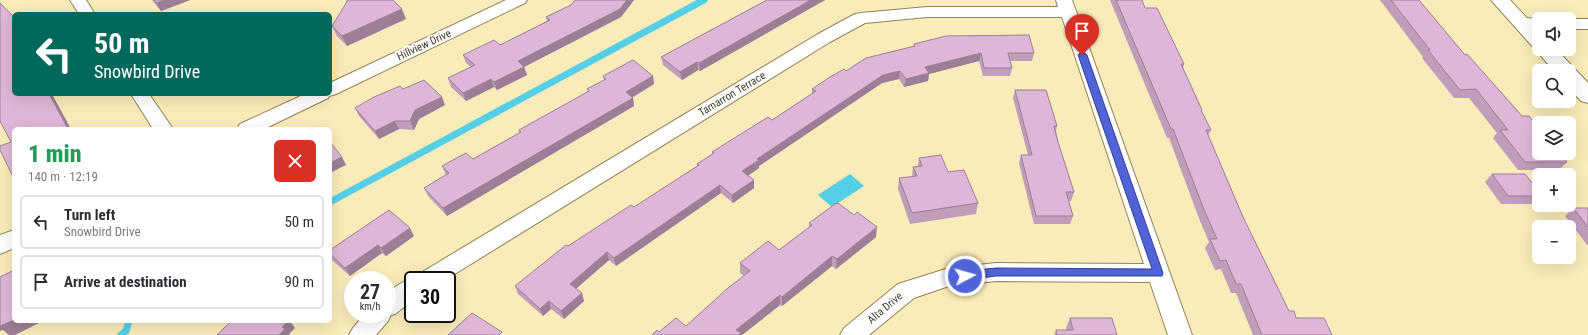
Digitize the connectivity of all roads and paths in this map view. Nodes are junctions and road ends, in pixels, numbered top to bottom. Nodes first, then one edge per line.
1 (78, 0) edge
2 (519, 0) edge
3 (1500, 0) edge
4 (1066, 6) edge
5 (86, 12) edge
6 (1530, 24) edge
7 (1576, 24) edge
8 (1588, 24) edge
9 (1551, 56) edge
10 (1559, 64) edge
11 (1576, 83) edge
12 (332, 89) edge
13 (141, 96) edge
14 (316, 96) edge
15 (1588, 96) edge
16 (162, 127) edge
17 (251, 127) edge
18 (12, 239) edge
19 (0, 245) edge
20 (442, 271) edge
21 (1158, 273) junction
22 (372, 323) edge
23 (361, 335) edge
24 (852, 335) edge
25 (1180, 335) edge

1 - 5 street
2 - 12 street, Hillview Drive
3 - 6 street
4 - 20 street, Tamarron Terrace
4 - 21 street
7 - 8 street
9 - 10 street
11 - 15 street
13 - 16 street
14 - 17 street
18 - 19 street
21 - 24 street, Alta Drive
21 - 25 street
22 - 23 street

